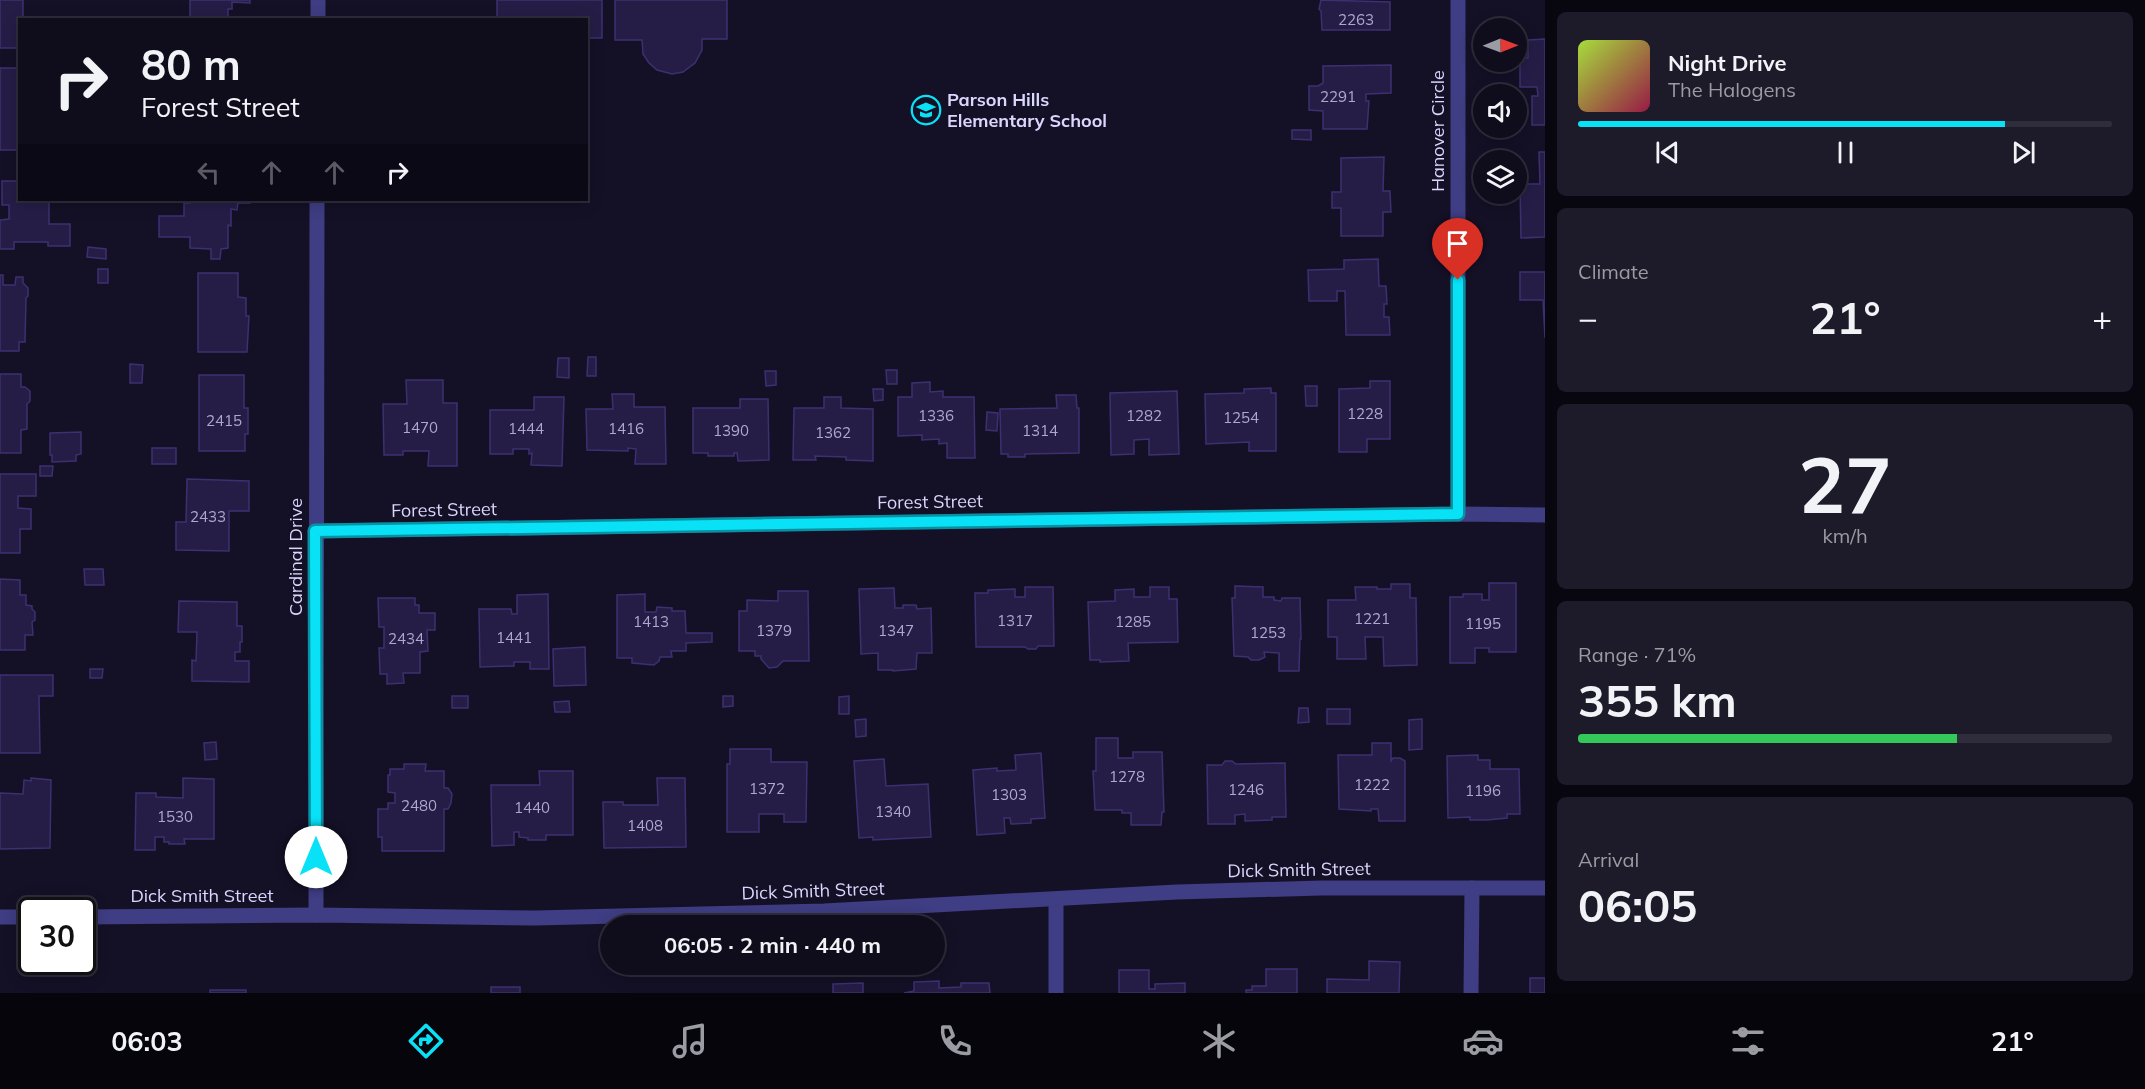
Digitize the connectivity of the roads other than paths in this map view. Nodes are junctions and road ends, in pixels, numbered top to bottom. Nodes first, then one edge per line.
1 (318, 0) edge
2 (1458, 0) edge
3 (318, 18) edge
4 (317, 201) edge
5 (1458, 514) junction
6 (1545, 514) edge
7 (315, 531) junction
8 (1472, 888) junction
9 (1545, 888) edge
10 (1056, 898) junction
11 (316, 915) junction
12 (0, 917) edge
13 (18, 917) edge
14 (96, 917) edge
15 (1056, 993) edge
16 (1471, 993) edge

1 - 3 street
2 - 5 street, Hanover Circle
4 - 7 street, Cardinal Drive
5 - 6 street, Forest Street
5 - 7 street, Forest Street
7 - 11 street, Cardinal Drive
8 - 9 street, Dick Smith Street
8 - 10 street, Dick Smith Street
8 - 16 street
10 - 11 street, Dick Smith Street
10 - 15 street
11 - 14 street, Dick Smith Street
12 - 13 street

